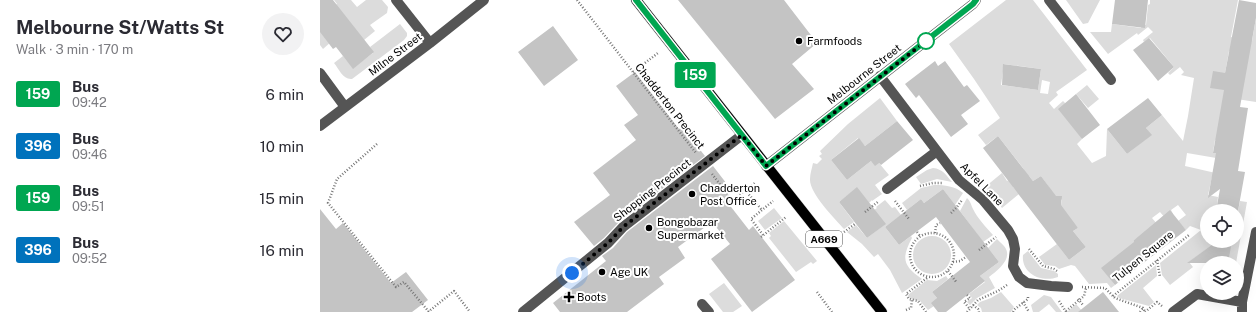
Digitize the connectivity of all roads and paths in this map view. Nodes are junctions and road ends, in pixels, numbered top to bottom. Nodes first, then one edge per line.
1 (396, 0) edge
2 (484, 0) edge
3 (636, 0) edge
4 (976, 0) edge
5 (1050, 0) edge
6 (579, 1) edge
7 (430, 43) junction
8 (658, 53) dead end
9 (633, 72) junction
10 (320, 73) edge
11 (880, 76) junction
12 (1111, 80) dead end
13 (345, 106) junction
14 (320, 126) edge
15 (742, 135) junction
16 (377, 144) dead end
17 (937, 151) junction
18 (704, 164) junction
19 (766, 166) junction
20 (755, 183) dead end
21 (947, 184) dead end
22 (920, 186) dead end
23 (888, 188) dead end
24 (745, 190) junction
25 (965, 195) dead end
26 (883, 198) dead end
27 (773, 201) dead end
28 (898, 206) dead end
29 (762, 210) junction
30 (865, 212) dead end
31 (950, 213) dead end
32 (786, 217) dead end
33 (909, 219) dead end
34 (940, 223) dead end
35 (855, 224) dead end
36 (844, 232) dead end
37 (917, 232) dead end
38 (1256, 232) edge
39 (934, 233) junction
40 (1189, 235) dead end
41 (920, 236) junction
42 (995, 237) dead end
43 (1029, 248) dead end
44 (980, 250) dead end
45 (966, 257) dead end
46 (1157, 260) junction
47 (953, 262) junction
48 (948, 271) junction
49 (1059, 273) dead end
50 (1160, 277) dead end
51 (928, 278) junction
52 (956, 283) dead end
53 (1068, 287) dead end
54 (998, 291) dead end
55 (816, 292) dead end
56 (967, 295) dead end
57 (1113, 296) junction
58 (912, 300) junction
59 (1079, 300) junction
60 (1023, 302) dead end
61 (1157, 302) dead end
62 (1242, 302) junction
63 (973, 305) junction
64 (1083, 305) dead end
65 (970, 308) junction
66 (1143, 308) junction
67 (1015, 309) dead end
68 (906, 310) dead end
69 (428, 312) edge
70 (470, 312) edge
71 (523, 312) edge
72 (832, 312) edge
73 (882, 312) edge
74 (926, 312) edge
75 (967, 312) edge
76 (979, 312) edge
77 (1013, 312) edge
78 (1029, 312) edge
79 (1067, 312) edge
80 (1140, 312) edge
81 (1145, 312) edge
82 (1173, 312) edge
83 (1242, 312) edge

1 - 7 street
2 - 7 street, Milne Street
3 - 15 main road, A669
4 - 11 street, Melbourne Street
5 - 12 street
6 - 9 path, Chadderton Precinct
7 - 13 street, Milne Street
8 - 9 path
9 - 18 path, Chadderton Precinct
10 - 13 street
11 - 17 street, Apfel Lane
11 - 19 street, Melbourne Street
13 - 14 street, Milne Street
15 - 18 street, Shopping Precinct
15 - 19 main road, A669
16 - 69 path
17 - 23 street
17 - 53 street, Apfel Lane
18 - 24 path, Chadderton Precinct
18 - 71 street, Shopping Precinct
19 - 73 main road, A669
20 - 24 path, Chadderton Precinct
21 - 22 path
24 - 29 path
25 - 31 path
26 - 30 path
27 - 29 path
28 - 33 path
29 - 32 path
34 - 39 path
35 - 36 path
37 - 41 path
38 - 62 street
39 - 41 path
39 - 47 path
40 - 46 path, Tulpen Square
41 - 51 path
42 - 44 path
43 - 49 path
45 - 47 path
46 - 50 path
46 - 57 path, Tulpen Square
47 - 48 path
48 - 51 path
48 - 52 path
51 - 58 path
54 - 63 path
55 - 72 path
56 - 65 path
57 - 59 path
57 - 66 path
58 - 68 path
58 - 74 path
59 - 64 path
59 - 79 path
60 - 78 path
61 - 81 path
62 - 82 street
62 - 83 street
63 - 65 path
63 - 76 path
65 - 75 path
66 - 80 path
66 - 81 path
67 - 77 path
69 - 70 path

